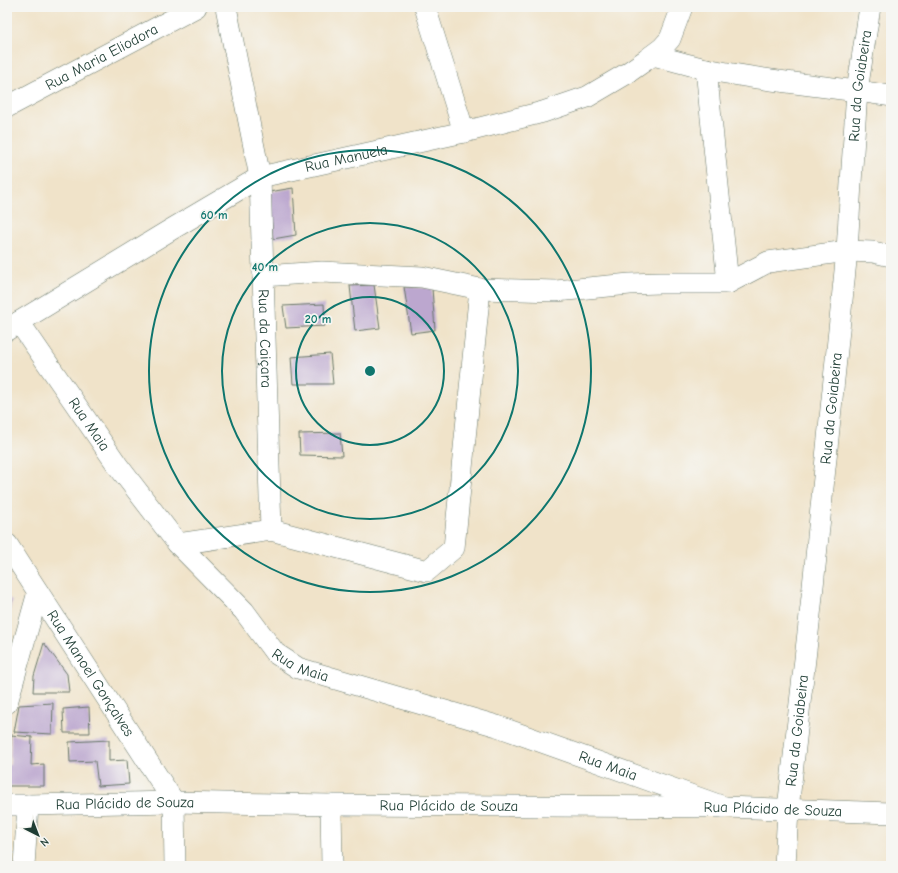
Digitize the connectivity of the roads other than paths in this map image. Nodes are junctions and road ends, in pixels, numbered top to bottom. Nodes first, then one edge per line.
1 (196, 7) edge
2 (226, 7) edge
3 (425, 7) edge
4 (682, 7) edge
5 (870, 7) edge
6 (653, 55) junction
7 (706, 69) junction
8 (857, 91) junction
9 (891, 96) edge
10 (7, 107) edge
11 (464, 132) junction
12 (260, 176) junction
13 (847, 251) junction
14 (891, 256) edge
15 (263, 276) junction
16 (728, 284) junction
17 (480, 289) junction
18 (13, 326) edge
19 (271, 530) junction
20 (7, 544) edge
21 (178, 544) junction
22 (38, 592) junction
23 (7, 703) edge
24 (174, 802) junction
25 (331, 804) junction
26 (7, 805) edge
27 (28, 805) junction
28 (724, 806) junction
29 (788, 809) junction
30 (891, 813) edge
31 (24, 866) edge
32 (175, 866) edge
33 (332, 866) edge
34 (785, 866) edge

1 - 10 street, Rua Maria Eliodora
2 - 12 street, Rua da Caiçara
3 - 11 street
4 - 6 street, Rua Manuela
5 - 8 street, Rua da Goiabeira
6 - 7 street
6 - 11 street, Rua Manuela
7 - 8 street
7 - 16 street
8 - 9 street
8 - 13 street, Rua da Goiabeira
11 - 12 street, Rua Manuela
12 - 15 street, Rua da Caiçara
12 - 18 street, Rua Manuela
13 - 14 street
13 - 16 street
13 - 29 street, Rua da Goiabeira
15 - 17 street
15 - 19 street, Rua da Caiçara
16 - 17 street
17 - 19 street
18 - 21 street, Rua Maia
19 - 21 street
20 - 22 street, Rua Manoel Gonçalves
21 - 28 street, Rua Maia
22 - 23 street
22 - 24 street, Rua Manoel Gonçalves
24 - 25 street, Rua Plácido de Souza
24 - 27 street, Rua Plácido de Souza
24 - 32 street
25 - 28 street, Rua Plácido de Souza
25 - 33 street
26 - 27 street, Rua Plácido de Souza
27 - 31 street
28 - 29 street, Rua Plácido de Souza
29 - 30 street, Rua Plácido de Souza
29 - 34 street, Rua da Goiabeira

